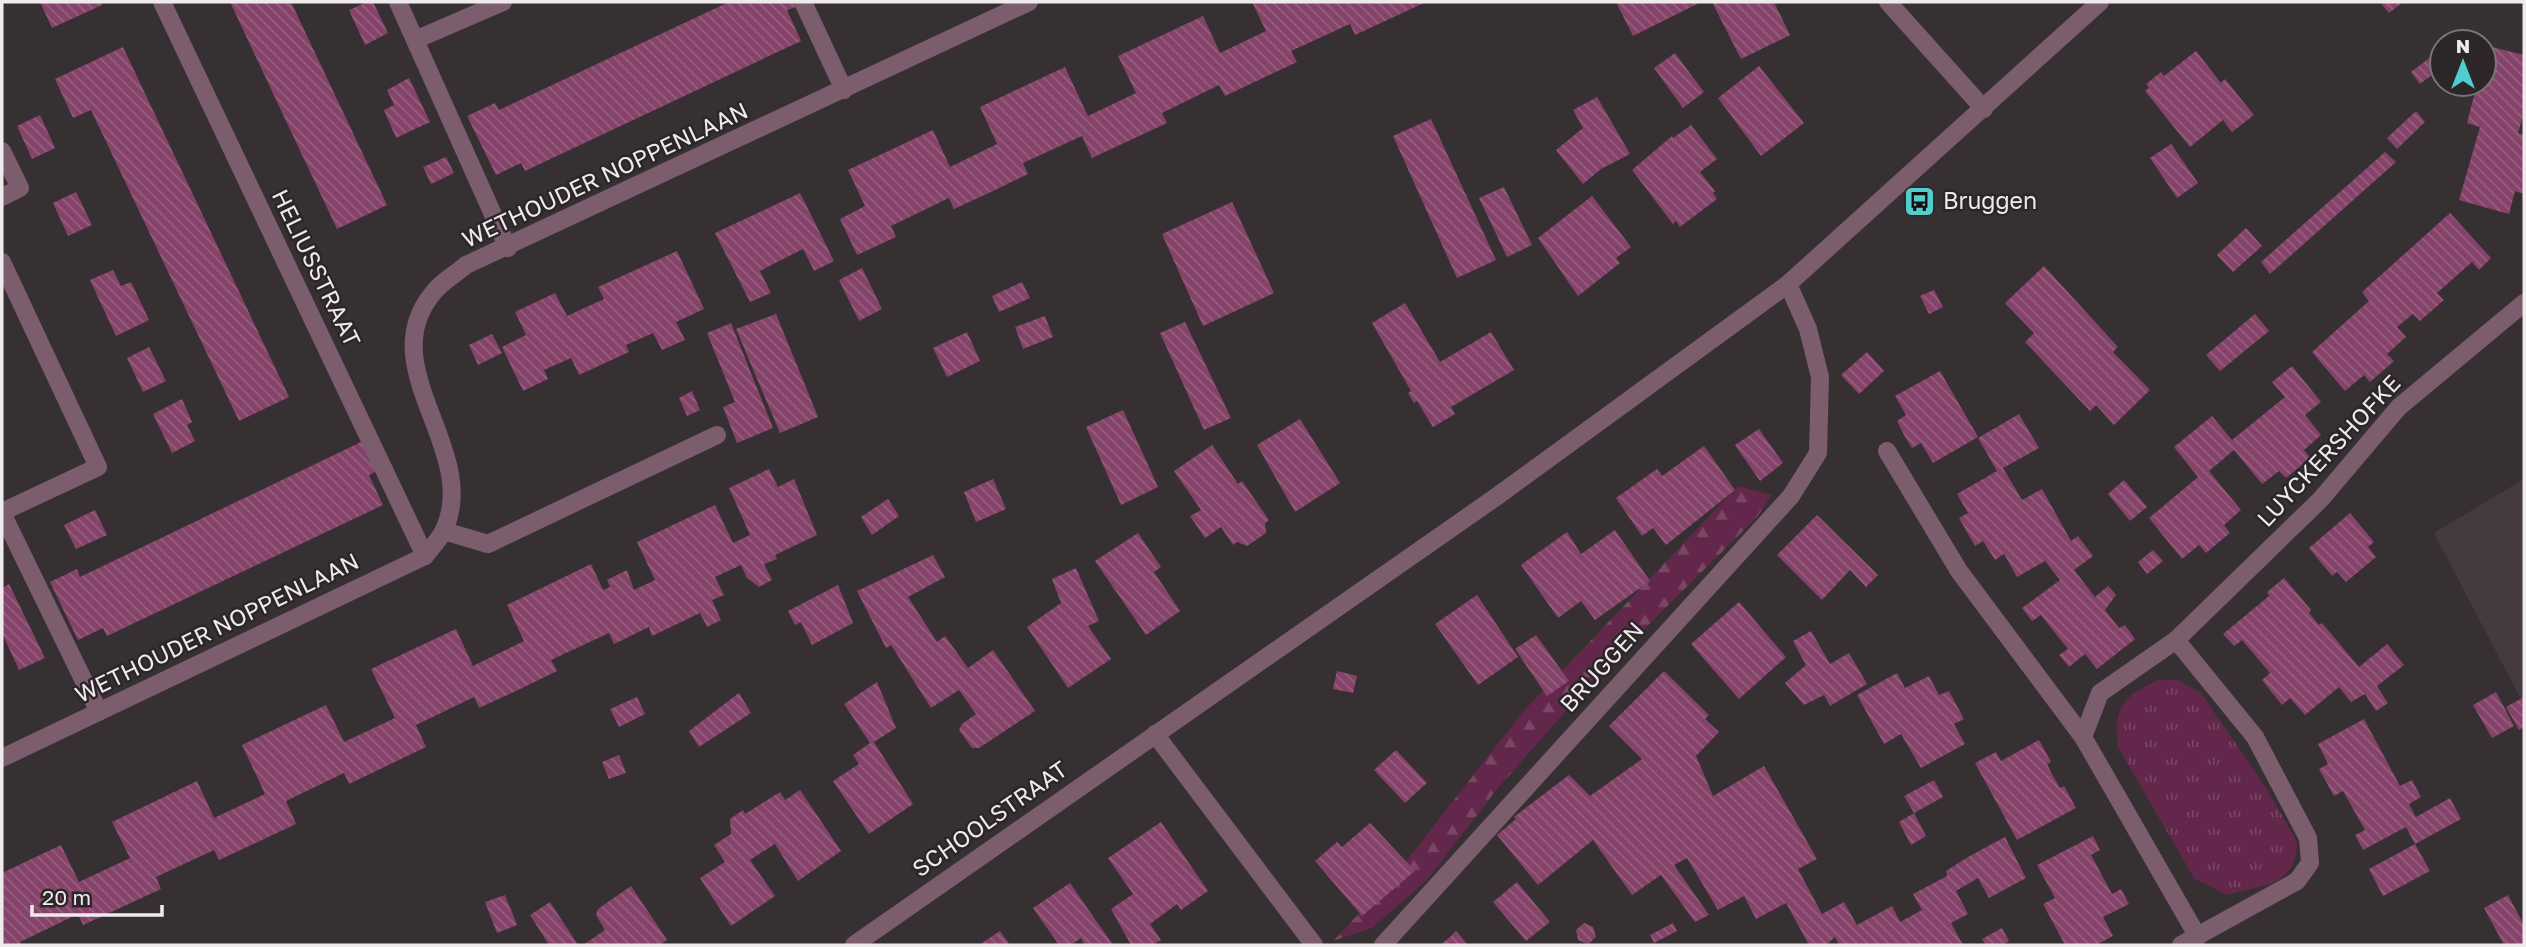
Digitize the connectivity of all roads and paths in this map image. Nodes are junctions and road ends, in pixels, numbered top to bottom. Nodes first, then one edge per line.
1 (162, 2) edge
2 (398, 2) edge
3 (503, 2) edge
4 (803, 2) edge
5 (1029, 2) edge
6 (1888, 2) edge
7 (2100, 2) edge
8 (415, 40) junction
9 (844, 90) junction
10 (1984, 109) junction
11 (2, 151) edge
12 (2, 197) edge
13 (508, 248) junction
14 (2, 262) edge
15 (1788, 284) junction
16 (2524, 303) edge
17 (717, 435) dead end
18 (1888, 451) dead end
19 (2, 512) edge
20 (444, 531) junction
21 (425, 556) junction
22 (2176, 640) junction
23 (99, 712) junction
24 (1155, 734) junction
25 (2084, 737) junction
26 (2, 758) edge
27 (2198, 937) junction
28 (854, 945) edge
29 (1314, 945) edge
30 (1383, 945) edge
31 (2181, 945) edge

1 - 21 street, HELIUSSTRAAT
2 - 8 street
3 - 8 street
4 - 9 street
5 - 9 street, WETHOUDER NOPPENLAAN
6 - 10 street
7 - 10 street
8 - 13 street
9 - 13 street, WETHOUDER NOPPENLAAN
10 - 15 street
11 - 12 street
13 - 20 street, WETHOUDER NOPPENLAAN
14 - 19 street
15 - 24 street
15 - 30 street, BRUGGEN
16 - 22 street, LUYCKERSHOFKE
17 - 20 street
18 - 25 street
19 - 23 street
20 - 21 street, WETHOUDER NOPPENLAAN
21 - 23 street, WETHOUDER NOPPENLAAN
22 - 25 street, LUYCKERSHOFKE
22 - 27 street
23 - 26 street, WETHOUDER NOPPENLAAN
24 - 28 street, SCHOOLSTRAAT
24 - 29 street
25 - 27 street
27 - 31 street

